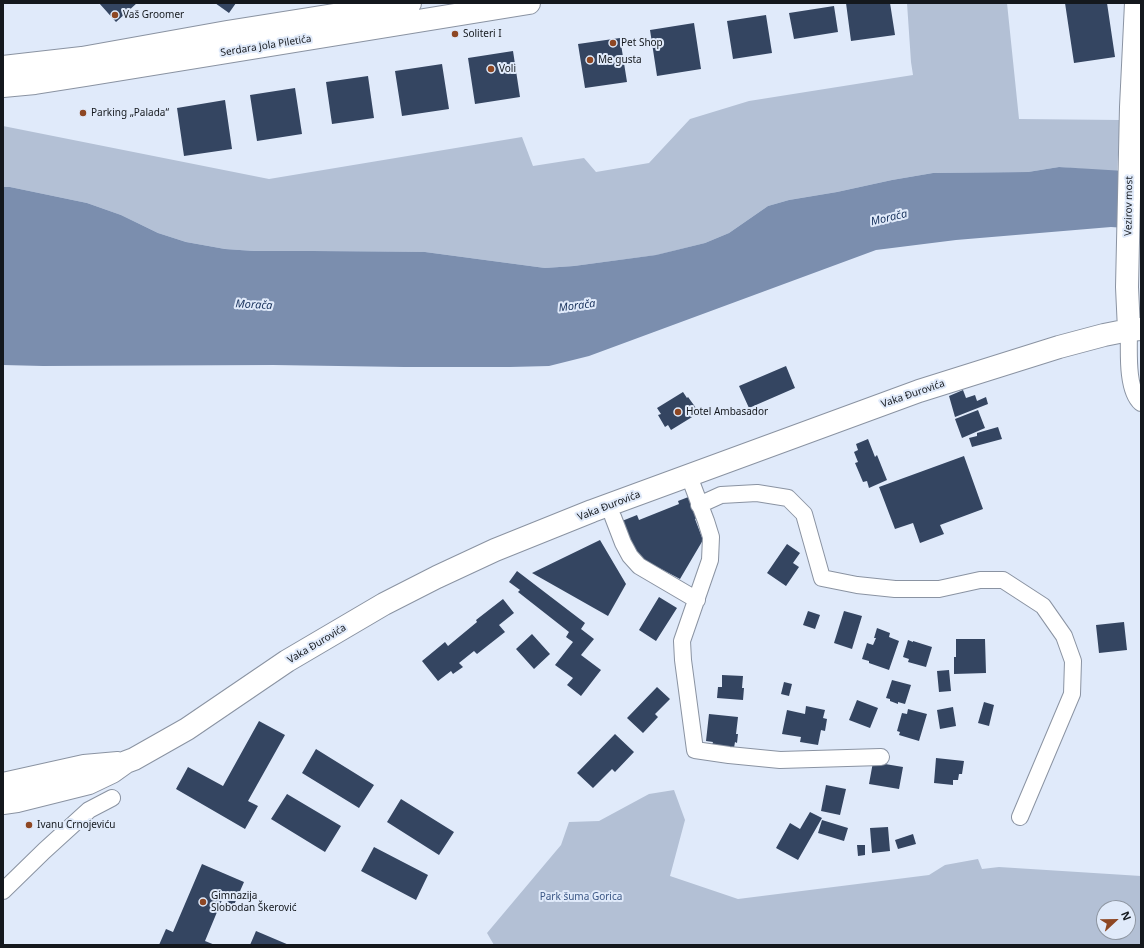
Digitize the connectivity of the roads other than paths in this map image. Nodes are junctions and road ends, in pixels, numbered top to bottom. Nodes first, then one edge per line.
1 (410, 3) edge
2 (529, 3) edge
3 (1136, 3) edge
4 (3, 67) edge
5 (3, 86) edge
6 (1134, 111) edge
7 (1135, 330) edge
8 (1141, 403) edge
9 (688, 476) junction
10 (699, 505) junction
11 (612, 517) dead end
12 (696, 600) junction
13 (881, 757) dead end
14 (126, 762) junction
15 (3, 784) edge
16 (112, 798) dead end
17 (3, 803) edge
18 (1020, 817) dead end
19 (3, 891) edge

1 - 4 street, Serdara Jola Piletića
2 - 5 street, Serdara Jola Piletića
3 - 6 street, Vezirov most
6 - 7 street, Vezirov most
7 - 8 street
7 - 9 street, Vaka Đurovića
9 - 10 street
9 - 14 street, Vaka Đurovića
10 - 12 street
10 - 18 street
11 - 12 street
12 - 13 street
14 - 15 street, Vaka Đurovića
14 - 17 street, Vaka Đurovića
16 - 19 street

